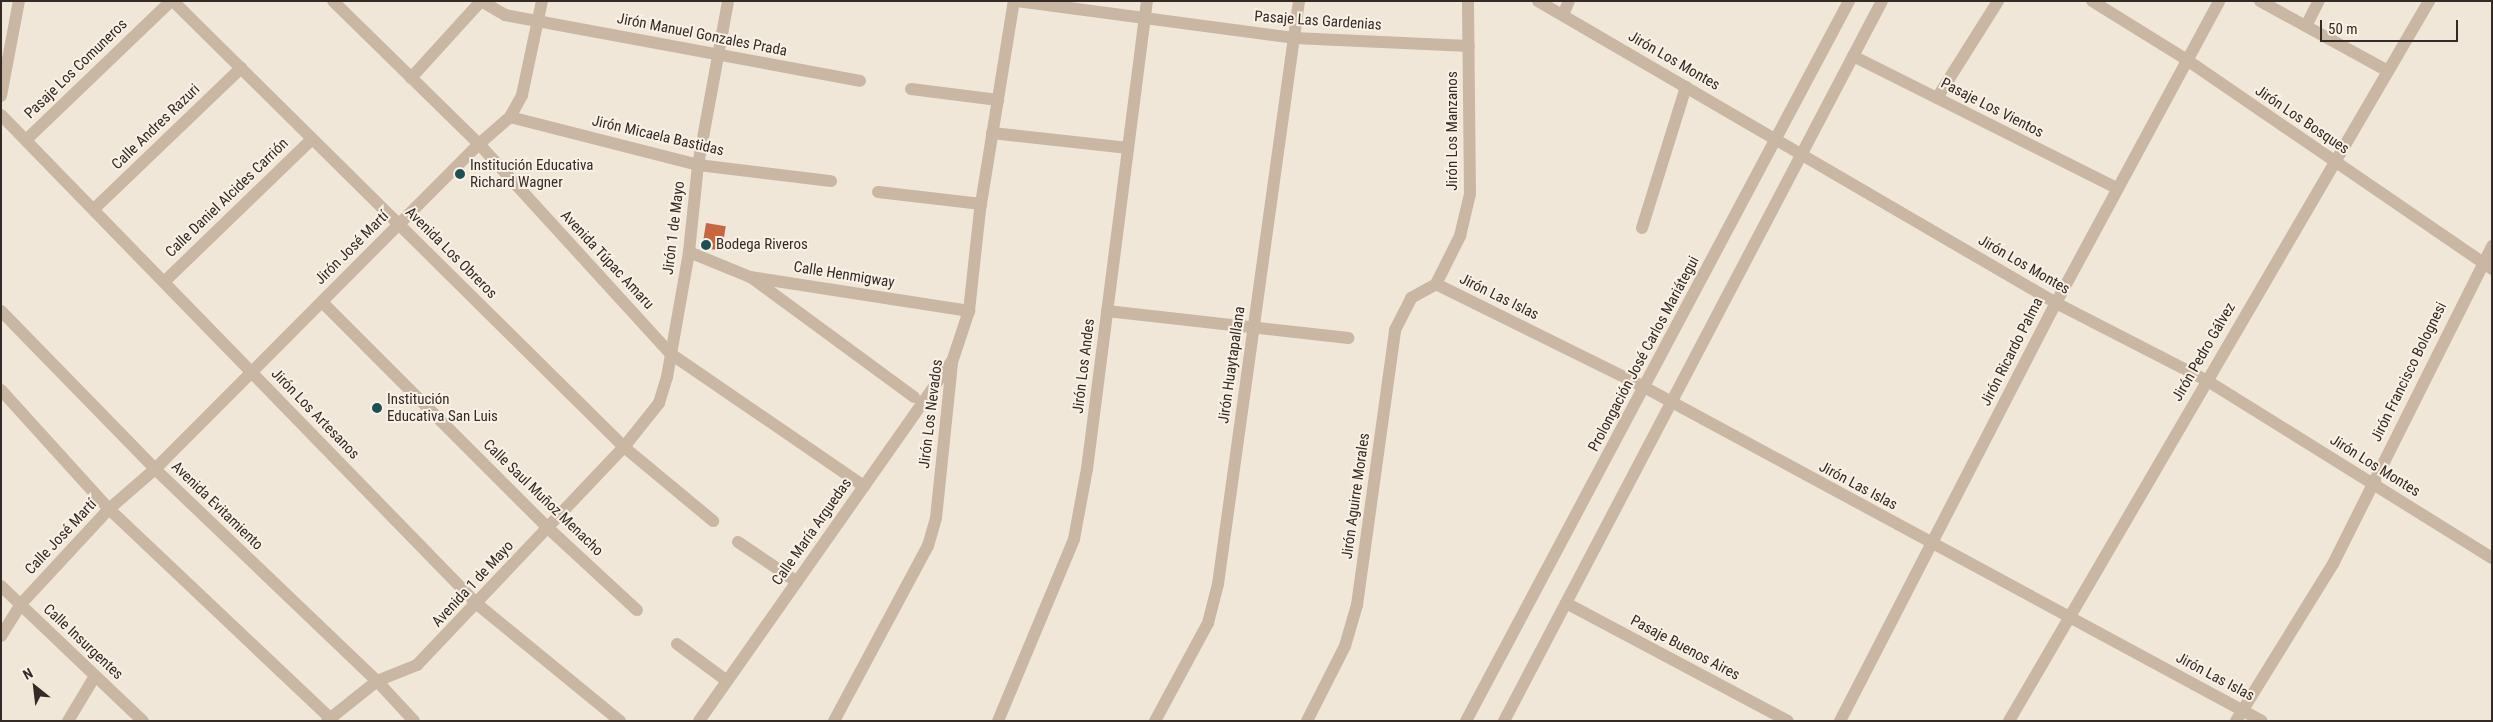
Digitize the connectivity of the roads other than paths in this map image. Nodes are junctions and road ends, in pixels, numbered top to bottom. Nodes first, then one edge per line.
1 (19, 1) edge
2 (172, 1) edge
3 (333, 1) edge
4 (481, 1) edge
5 (542, 1) edge
6 (728, 1) edge
7 (1016, 1) edge
8 (1147, 1) edge
9 (1299, 1) edge
10 (1468, 1) edge
11 (1538, 1) edge
12 (1569, 1) edge
13 (1848, 1) edge
14 (1882, 1) edge
15 (1998, 1) edge
16 (2092, 1) edge
17 (2218, 1) edge
18 (2260, 1) edge
19 (2319, 1) edge
20 (2429, 1) edge
21 (1563, 15) junction
22 (1145, 19) junction
23 (538, 20) junction
24 (2306, 26) junction
25 (1294, 38) junction
26 (1469, 46) junction
27 (718, 56) junction
28 (1853, 56) junction
29 (2187, 60) junction
30 (241, 68) junction
31 (2388, 71) junction
32 (411, 78) junction
33 (860, 81) dead end
34 (1686, 87) junction
35 (911, 89) dead end
36 (1, 96) edge
37 (1937, 98) junction
38 (998, 100) junction
39 (1, 115) edge
40 (510, 117) junction
41 (992, 133) junction
42 (312, 138) junction
43 (26, 140) junction
44 (1776, 140) junction
45 (479, 144) junction
46 (1128, 148) junction
47 (1803, 156) junction
48 (2335, 161) junction
49 (698, 165) junction
50 (831, 181) dead end
51 (2117, 188) junction
52 (878, 192) dead end
53 (981, 204) junction
54 (94, 209) junction
55 (399, 224) junction
56 (1642, 228) dead end
57 (2492, 246) edge
58 (689, 252) junction
59 (2487, 265) edge
60 (750, 276) junction
61 (164, 282) junction
62 (1436, 284) junction
63 (322, 302) junction
64 (2056, 303) junction
65 (1, 311) edge
66 (969, 311) junction
67 (1107, 312) junction
68 (1254, 327) junction
69 (1348, 338) dead end
70 (671, 354) junction
71 (952, 362) junction
72 (252, 372) junction
73 (2206, 380) junction
74 (1644, 387) junction
75 (1, 390) edge
76 (914, 397) dead end
77 (1672, 404) junction
78 (624, 447) junction
79 (155, 469) junction
80 (2372, 483) junction
81 (864, 486) junction
82 (109, 509) junction
83 (712, 521) dead end
84 (548, 528) junction
85 (738, 542) dead end
86 (1932, 544) junction
87 (2492, 558) edge
88 (797, 582) junction
89 (1, 586) edge
90 (1566, 603) junction
91 (478, 604) junction
92 (20, 605) junction
93 (637, 610) dead end
94 (2069, 617) junction
95 (1, 636) edge
96 (677, 644) dead end
97 (95, 676) junction
98 (377, 681) junction
99 (727, 681) junction
100 (2239, 715) edge
101 (330, 720) edge
102 (68, 721) edge
103 (143, 721) edge
104 (414, 721) edge
105 (620, 721) edge
106 (699, 721) edge
107 (834, 721) edge
108 (998, 721) edge
109 (1155, 721) edge
110 (1307, 721) edge
111 (1466, 721) edge
112 (1504, 721) edge
113 (1788, 721) edge
114 (1840, 721) edge
115 (2009, 721) edge
116 (2262, 721) edge

1 - 36 street
2 - 30 street, Avenida Los Obreros
2 - 43 street, Pasaje Los Comuneros
3 - 32 street, Avenida Túpac Amaru
4 - 23 street, Jirón Manuel Gonzales Prada
4 - 32 street
5 - 23 street, Jirón José Martí
6 - 27 street, Jirón 1 de Mayo
7 - 22 street, Pasaje Las Gardenias
7 - 38 street, Jirón Los Nevados
8 - 22 street, Jirón Los Andes
9 - 25 street, Jirón Huaytapallana
10 - 26 street, Jirón Los Manzanos
11 - 21 street, Jirón Los Montes
12 - 21 street
13 - 44 street, Prolongación José Carlos Mariátegui
14 - 28 street
15 - 37 street
16 - 29 street, Jirón Los Bosques
17 - 29 street, Jirón Ricardo Palma
18 - 24 street
19 - 24 street
20 - 31 street, Jirón Pedro Gálvez
21 - 34 street, Jirón Los Montes
22 - 25 street, Pasaje Las Gardenias
22 - 46 street, Jirón Los Andes
23 - 27 street, Jirón Manuel Gonzales Prada
23 - 40 street, Jirón José Martí
24 - 31 street
25 - 26 street, Pasaje Las Gardenias
25 - 68 street, Jirón Huaytapallana
26 - 62 street, Jirón Los Manzanos
27 - 33 street, Jirón Manuel Gonzales Prada
27 - 49 street, Jirón 1 de Mayo
28 - 37 street, Pasaje Los Vientos
28 - 47 street
29 - 48 street, Jirón Los Bosques
29 - 51 street, Jirón Ricardo Palma
30 - 42 street, Avenida Los Obreros
30 - 54 street, Calle Andres Razuri
31 - 48 street, Jirón Pedro Gálvez
32 - 45 street, Avenida Túpac Amaru
34 - 44 street, Jirón Los Montes
34 - 56 street
35 - 38 street
37 - 51 street, Pasaje Los Vientos
38 - 41 street, Jirón Los Nevados
39 - 43 street, Jirón Los Artesanos
40 - 45 street, Jirón José Martí
40 - 49 street, Jirón Micaela Bastidas
41 - 46 street
41 - 53 street, Jirón Los Nevados
42 - 55 street, Avenida Los Obreros
42 - 61 street, Calle Daniel Alcides Carrión
43 - 54 street, Jirón Los Artesanos
44 - 47 street, Jirón Los Montes
44 - 74 street, Prolongación José Carlos Mariátegui
45 - 55 street, Jirón José Martí
45 - 70 street, Avenida Túpac Amaru
46 - 67 street, Jirón Los Andes
47 - 64 street, Jirón Los Montes
47 - 77 street
48 - 59 street, Jirón Los Bosques
48 - 73 street, Jirón Pedro Gálvez
49 - 50 street, Jirón Micaela Bastidas
49 - 58 street, Jirón 1 de Mayo
51 - 64 street, Jirón Ricardo Palma
52 - 53 street
53 - 66 street, Jirón Los Nevados
54 - 61 street, Jirón Los Artesanos
55 - 63 street, Jirón José Martí
55 - 78 street, Avenida Los Obreros
57 - 59 street, Jirón Francisco Bolognesi
58 - 60 street, Calle Henmigway
58 - 70 street, Jirón 1 de Mayo
59 - 80 street, Jirón Francisco Bolognesi
60 - 66 street, Calle Henmigway
60 - 76 street
61 - 72 street, Jirón Los Artesanos
62 - 74 street, Jirón Las Islas
62 - 110 street, Jirón Aguirre Morales
63 - 72 street, Jirón José Martí
63 - 84 street, Calle Saul Muñoz Menacho
64 - 73 street, Jirón Los Montes
64 - 86 street, Jirón Ricardo Palma
65 - 79 street, Avenida Evitamiento
66 - 71 street, Jirón Los Nevados
67 - 68 street
67 - 108 street, Jirón Los Andes
68 - 69 street
68 - 109 street, Jirón Huaytapallana
70 - 78 street, Jirón 1 de Mayo
70 - 81 street, Avenida Túpac Amaru
71 - 81 street, Calle María Arguedas
71 - 107 street, Jirón Los Nevados
72 - 79 street, Jirón José Martí
72 - 91 street, Jirón Los Artesanos
73 - 80 street, Jirón Los Montes
73 - 94 street, Jirón Pedro Gálvez
74 - 77 street, Jirón Las Islas
74 - 111 street, Prolongación José Carlos Mariátegui
75 - 82 street
77 - 86 street, Jirón Las Islas
77 - 90 street
78 - 83 street, Avenida Los Obreros
78 - 84 street, Avenida 1 de Mayo
79 - 82 street, Calle José Martí
79 - 98 street, Avenida Evitamiento
80 - 87 street, Jirón Los Montes
80 - 100 street, Jirón Francisco Bolognesi
81 - 88 street, Calle María Arguedas
82 - 92 street, Calle José Martí
82 - 101 street
84 - 91 street, Avenida 1 de Mayo
84 - 93 street, Calle Saul Muñoz Menacho
85 - 88 street
86 - 94 street, Jirón Las Islas
86 - 114 street, Jirón Ricardo Palma
88 - 99 street, Calle María Arguedas
89 - 92 street, Calle Insurgentes
90 - 112 street
90 - 113 street, Pasaje Buenos Aires
91 - 98 street, Avenida 1 de Mayo
91 - 105 street, Jirón Los Artesanos
92 - 95 street, Calle José Martí
92 - 97 street, Calle Insurgentes
94 - 100 street, Jirón Las Islas
94 - 115 street, Jirón Pedro Gálvez
96 - 99 street
97 - 102 street
97 - 103 street, Calle Insurgentes
98 - 101 street, Avenida 1 de Mayo
98 - 104 street, Avenida Evitamiento
99 - 106 street, Calle María Arguedas
100 - 116 street, Jirón Las Islas

